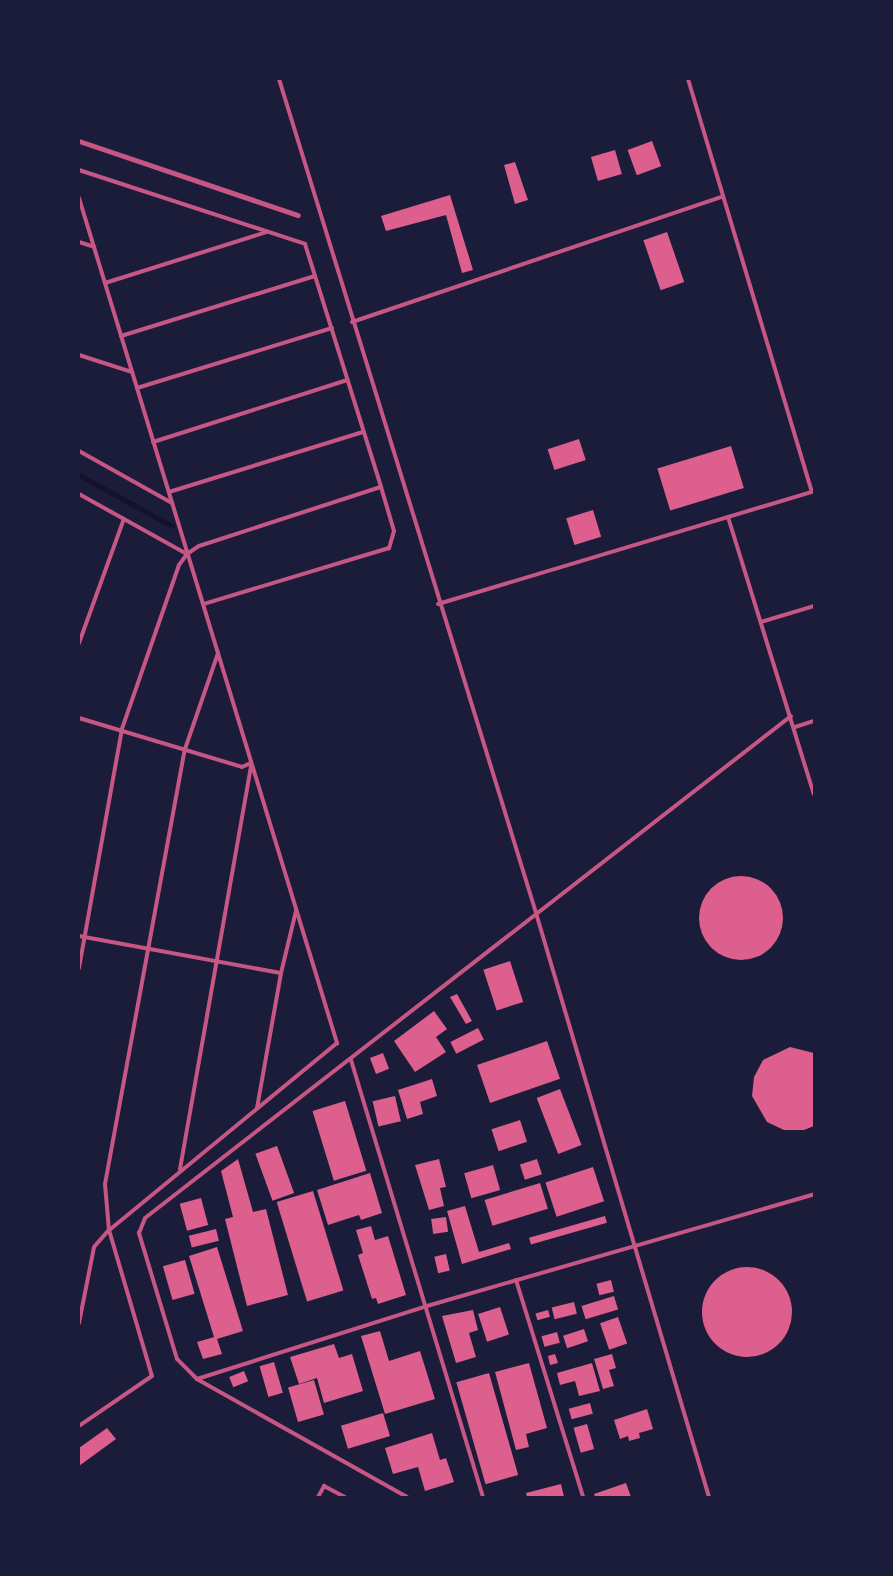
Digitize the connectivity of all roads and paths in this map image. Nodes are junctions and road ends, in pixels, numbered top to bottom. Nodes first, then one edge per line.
1 (278, 79) edge
2 (688, 79) edge
3 (79, 141) edge
4 (79, 170) edge
5 (722, 197) junction
6 (79, 198) edge
7 (298, 215) dead end
8 (267, 232) junction
9 (79, 242) edge
10 (94, 247) junction
11 (315, 276) junction
12 (105, 283) junction
13 (352, 322) junction
14 (332, 328) junction
15 (121, 336) junction
16 (79, 355) edge
17 (132, 372) junction
18 (347, 380) junction
19 (137, 388) junction
20 (363, 432) junction
21 (153, 442) junction
22 (79, 451) edge
23 (381, 487) junction
24 (813, 491) edge
25 (169, 492) junction
26 (79, 494) edge
27 (172, 503) junction
28 (728, 517) junction
29 (124, 519) junction
30 (188, 554) junction
31 (203, 604) junction
32 (438, 604) junction
33 (814, 606) edge
34 (761, 622) junction
35 (79, 643) edge
36 (218, 653) junction
37 (791, 716) junction
38 (79, 718) edge
39 (814, 721) edge
40 (795, 727) junction
41 (122, 730) junction
42 (185, 749) junction
43 (251, 763) junction
44 (814, 794) edge
45 (296, 910) junction
46 (536, 913) junction
47 (79, 936) edge
48 (85, 937) junction
49 (148, 949) junction
50 (215, 961) junction
51 (79, 968) edge
52 (281, 973) junction
53 (351, 1060) junction
54 (257, 1108) junction
55 (180, 1170) junction
56 (814, 1194) edge
57 (109, 1230) junction
58 (633, 1245) junction
59 (516, 1280) junction
60 (427, 1306) junction
61 (79, 1320) edge
62 (197, 1379) junction
63 (79, 1426) edge
64 (318, 1497) edge
65 (345, 1497) edge
66 (407, 1497) edge
67 (483, 1497) edge
68 (583, 1497) edge
69 (709, 1497) edge

1 - 13 lane
2 - 5 lane
3 - 7 street
4 - 8 lane
5 - 13 lane
5 - 24 lane
6 - 10 lane
8 - 11 lane
8 - 12 lane
9 - 10 lane
10 - 12 lane
11 - 14 lane
11 - 15 lane
12 - 15 lane
13 - 32 lane
14 - 18 lane
14 - 19 lane
15 - 17 lane
16 - 17 lane
17 - 19 lane
18 - 20 lane
18 - 21 lane
19 - 21 lane
20 - 23 lane
20 - 25 lane
21 - 25 lane
22 - 27 lane
23 - 30 lane
23 - 31 lane
24 - 28 lane
25 - 27 lane
26 - 29 lane
27 - 30 lane
28 - 32 lane
28 - 34 lane
29 - 30 lane
29 - 35 lane
30 - 31 lane
30 - 41 lane
31 - 36 lane
32 - 46 lane
33 - 34 lane
34 - 37 lane
36 - 42 lane
36 - 43 lane
37 - 40 lane
37 - 46 lane
38 - 41 lane
39 - 40 lane
40 - 44 lane
41 - 42 lane
41 - 48 lane
42 - 43 lane
42 - 49 lane
43 - 45 lane
43 - 50 lane
45 - 52 lane
45 - 54 lane
46 - 53 lane
46 - 58 lane
47 - 48 lane
48 - 49 lane
48 - 51 lane
49 - 50 lane
49 - 57 lane
50 - 52 lane
50 - 55 lane
52 - 54 lane
53 - 60 lane
53 - 62 lane
54 - 55 lane
55 - 57 lane
56 - 58 lane
57 - 61 lane
57 - 63 lane
58 - 59 lane
58 - 69 lane
59 - 60 lane
59 - 68 lane
60 - 62 lane
60 - 67 lane
62 - 66 lane
64 - 65 lane

